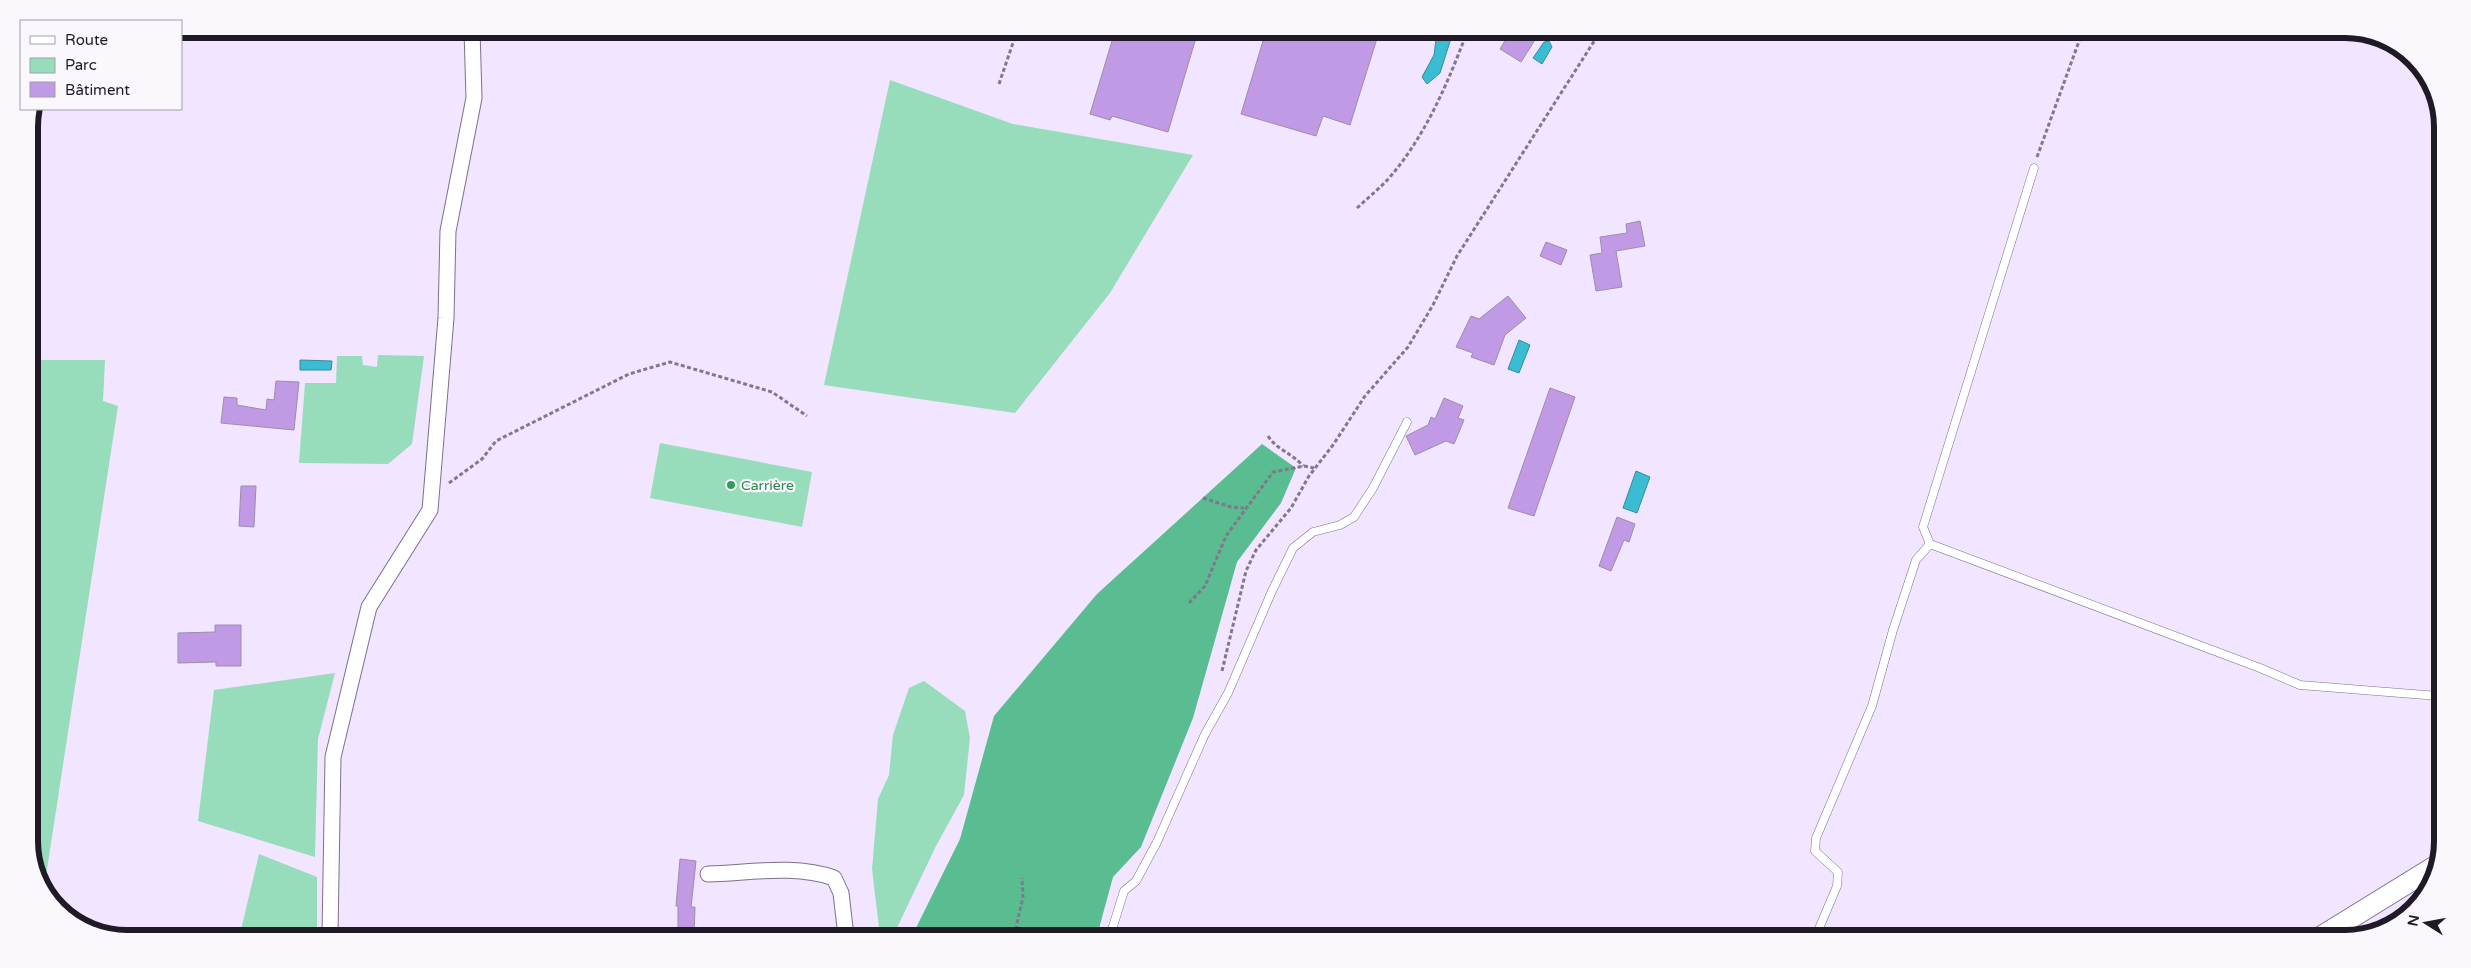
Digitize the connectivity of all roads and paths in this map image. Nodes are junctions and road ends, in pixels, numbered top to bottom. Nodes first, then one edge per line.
1 (472, 38) edge
2 (1015, 38) edge
3 (1465, 38) edge
4 (1596, 38) edge
5 (2080, 38) edge
6 (999, 84) dead end
7 (2034, 168) joint
8 (1357, 208) dead end
9 (807, 416) dead end
10 (1407, 422) dead end
11 (1268, 436) dead end
12 (1304, 466) junction
13 (1314, 468) junction
14 (431, 496) junction
15 (1203, 498) dead end
16 (1244, 508) junction
17 (1930, 544) junction
18 (1189, 603) dead end
19 (1221, 675) dead end
20 (2434, 696) edge
21 (2429, 870) edge
22 (708, 874) dead end
23 (1022, 878) dead end
24 (330, 931) edge
25 (845, 931) edge
26 (1015, 931) edge
27 (1112, 931) edge
28 (1818, 931) edge
29 (2330, 931) edge

1 - 14 street
2 - 6 path
3 - 8 path
4 - 13 path
5 - 7 path
7 - 17 lane
9 - 14 path
10 - 27 lane
11 - 12 path
12 - 13 path
12 - 16 path
13 - 19 path
14 - 24 street
15 - 16 path
16 - 18 path
17 - 20 lane
17 - 28 lane
21 - 29 main road
22 - 25 street
23 - 26 path

